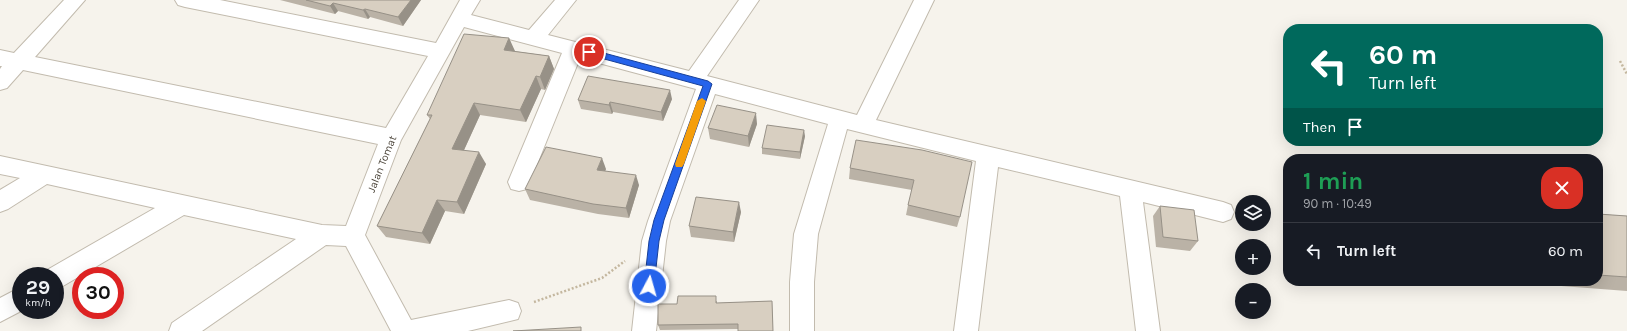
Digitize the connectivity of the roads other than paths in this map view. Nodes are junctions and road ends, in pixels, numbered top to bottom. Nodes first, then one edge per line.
1 (75, 0) edge
2 (185, 0) edge
3 (566, 0) edge
4 (749, 0) edge
5 (924, 0) edge
6 (465, 9) edge
7 (534, 37) junction
8 (574, 48) junction
9 (440, 51) junction
10 (0, 58) edge
11 (20, 62) junction
12 (0, 82) edge
13 (700, 82) junction
14 (840, 118) junction
15 (863, 125) junction
16 (391, 138) junction
17 (988, 156) junction
18 (0, 165) edge
19 (44, 175) junction
20 (519, 182) dead end
21 (1130, 190) junction
22 (0, 202) edge
23 (183, 204) junction
24 (1223, 212) dead end
25 (322, 235) junction
26 (353, 236) junction
27 (64, 273) edge
28 (12, 303) edge
29 (0, 310) edge
30 (509, 311) road end
31 (181, 331) edge
32 (404, 331) edge
33 (414, 331) edge
34 (644, 331) edge
35 (802, 331) edge
36 (966, 331) edge
37 (1148, 331) edge

1 - 11 street
2 - 9 street
3 - 7 street
4 - 13 street
5 - 15 street
6 - 7 street
6 - 9 street, Jalan Tomat
7 - 8 street
8 - 13 street
8 - 20 street
9 - 16 street, Jalan Tomat
10 - 11 street
11 - 12 street
11 - 16 street
13 - 14 street
13 - 34 street
14 - 15 street
14 - 35 street
15 - 17 street
16 - 26 street, Jalan Tomat
17 - 21 street
17 - 36 street
18 - 19 street
19 - 22 street
19 - 23 street
21 - 24 street
21 - 37 street
23 - 25 street
23 - 27 street
25 - 26 street
25 - 31 street
26 - 32 street
28 - 29 street
30 - 33 street

